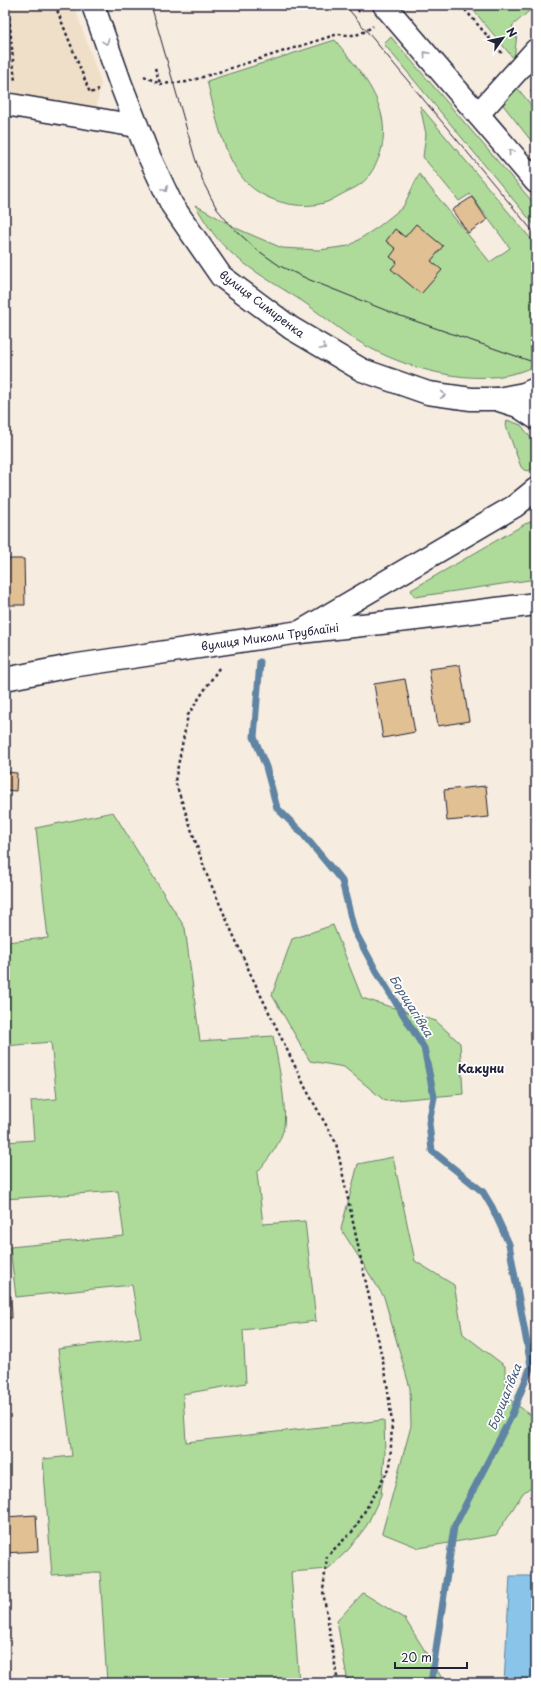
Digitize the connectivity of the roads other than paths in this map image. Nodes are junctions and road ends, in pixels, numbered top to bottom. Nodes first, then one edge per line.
1 (93, 5) edge
2 (384, 5) edge
3 (536, 50) edge
4 (11, 105) edge
5 (478, 114) junction
6 (137, 126) junction
7 (536, 182) edge
8 (536, 389) edge
9 (496, 399) junction
10 (536, 418) edge
11 (536, 489) edge
12 (536, 500) edge
13 (515, 506) junction
14 (536, 604) edge
15 (300, 632) junction
16 (5, 679) edge

1 -> 6 street, вулиця Симиренка
5 -> 2 street
3 - 5 street
4 - 6 street
7 -> 5 street
6 -> 9 street, вулиця Симиренка
8 - 9 street
9 - 10 street, вулиця Симиренка
11 - 13 street
12 - 13 street
13 - 15 street
14 - 15 street, вулиця Миколи Трублаїні
15 - 16 street, вулиця Миколи Трублаїні

